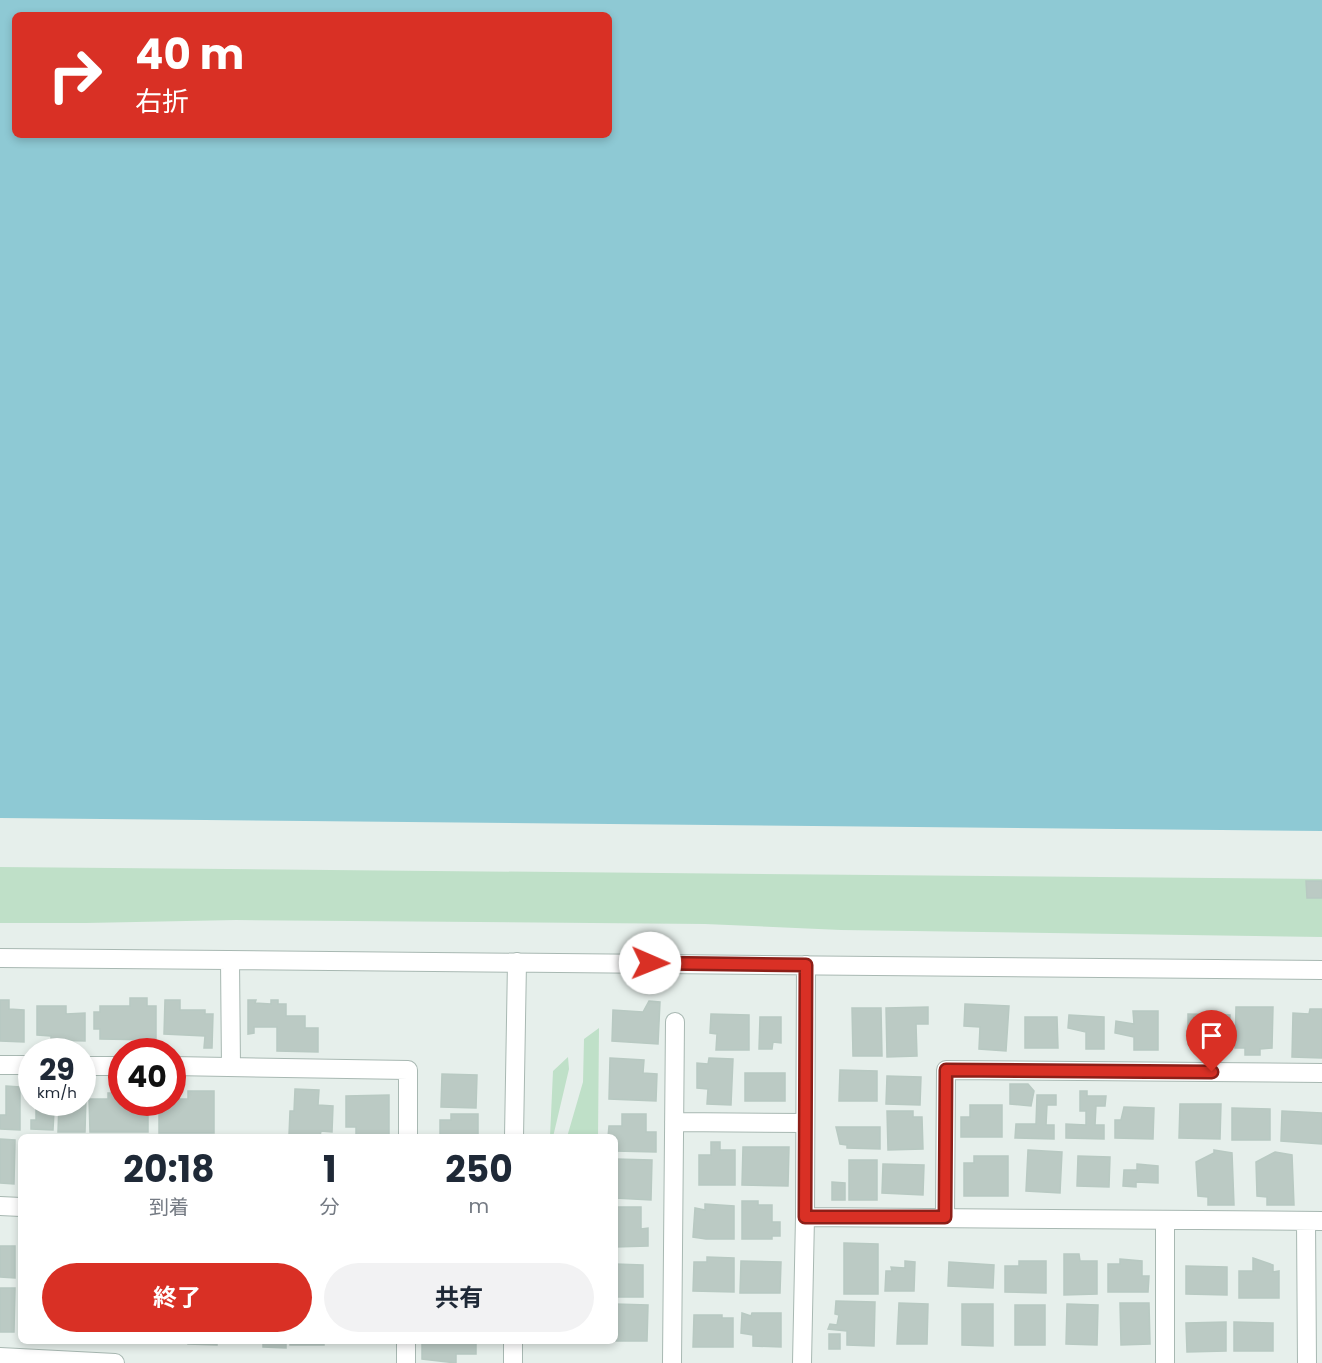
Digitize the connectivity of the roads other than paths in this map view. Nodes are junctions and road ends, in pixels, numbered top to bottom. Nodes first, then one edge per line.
1 (0, 958) edge
2 (230, 960) junction
3 (517, 962) junction
4 (806, 965) junction
5 (1322, 970) edge
6 (675, 1022) dead end
7 (0, 1065) edge
8 (18, 1065) edge
9 (186, 1066) edge
10 (231, 1067) junction
11 (1322, 1073) edge
12 (674, 1122) junction
13 (804, 1123) junction
14 (408, 1134) edge
15 (514, 1134) edge
16 (0, 1206) edge
17 (18, 1207) edge
18 (805, 1217) junction
19 (945, 1217) junction
20 (1165, 1220) junction
21 (1314, 1221) edge
22 (406, 1344) edge
23 (513, 1344) edge
24 (0, 1357) edge
25 (115, 1363) edge
26 (406, 1363) edge
27 (513, 1363) edge
28 (672, 1363) edge
29 (802, 1363) edge
30 (1165, 1363) edge
31 (1306, 1363) edge

1 - 2 street
2 - 3 street
2 - 10 street
3 - 4 street
3 - 15 street
4 - 5 street
4 - 13 street
6 - 12 street
7 - 8 street
9 - 10 street
10 - 14 street
11 - 19 street
12 - 13 street
12 - 28 street
13 - 18 street
16 - 17 street
18 - 19 street
18 - 29 street
19 - 20 street
20 - 21 street
20 - 30 street
21 - 31 street
22 - 26 street
23 - 27 street
24 - 25 street

